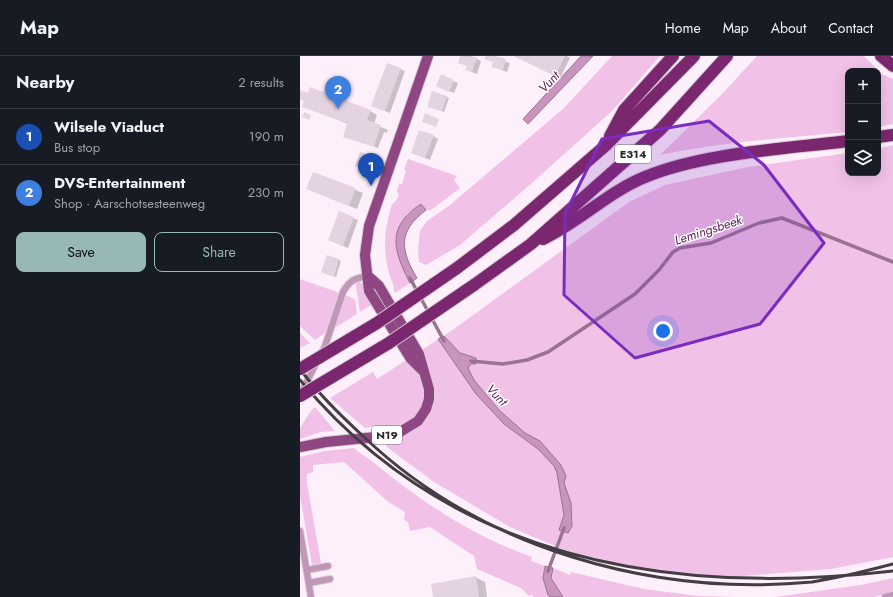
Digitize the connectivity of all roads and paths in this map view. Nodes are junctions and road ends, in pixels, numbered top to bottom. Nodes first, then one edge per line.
1 (428, 56) edge
2 (673, 56) edge
3 (694, 56) edge
4 (727, 56) edge
5 (881, 56) edge
6 (893, 66) edge
7 (893, 135) edge
8 (881, 137) edge
9 (845, 141) edge
10 (605, 146) junction
11 (531, 244) junction
12 (368, 276) junction
13 (300, 369) edge
14 (300, 395) edge
15 (300, 447) edge
16 (300, 531) edge
17 (328, 566) dead end
18 (307, 570) junction
19 (330, 579) dead end
20 (309, 583) junction
21 (893, 595) edge
22 (311, 597) edge
23 (885, 597) edge

1 - 12 main road
2 - 10 highway
3 - 10 highway, E314
4 - 11 highway, E314
5 - 6 highway
7 - 8 highway
9 - 11 highway
10 - 13 highway, E314, bridge
11 - 14 highway, E314, bridge
12 - 14 lane
12 - 15 main road, N19
16 - 18 lane
17 - 18 lane
18 - 20 lane
19 - 20 lane
20 - 22 lane
21 - 23 lane

